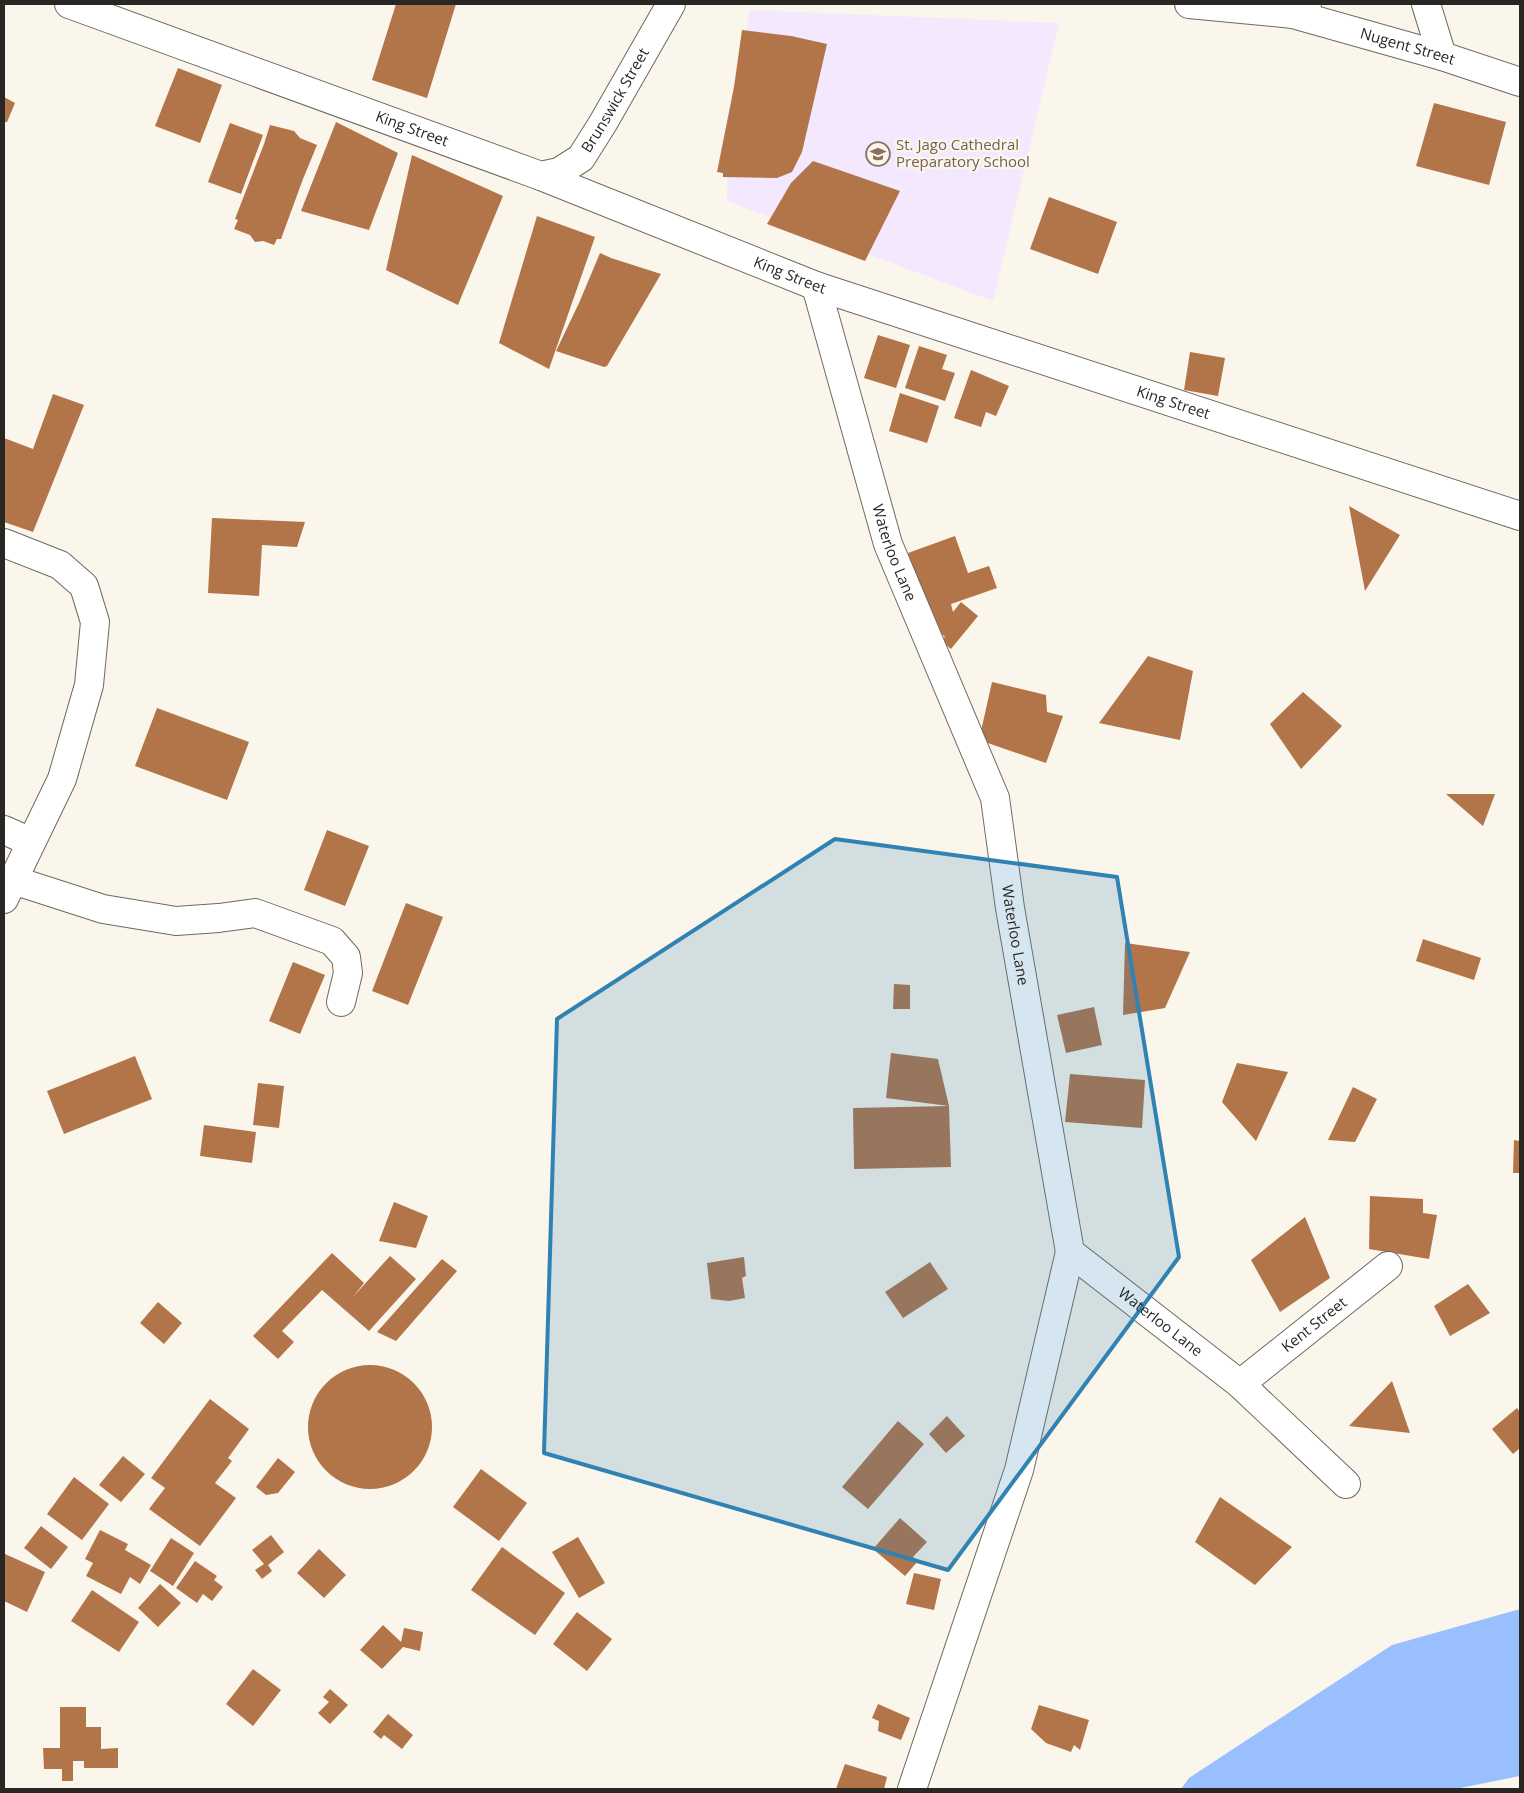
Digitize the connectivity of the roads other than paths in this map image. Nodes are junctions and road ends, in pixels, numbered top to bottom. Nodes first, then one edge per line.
1 (68, 4) edge
2 (671, 4) edge
3 (1189, 4) edge
4 (1426, 4) edge
5 (1300, 9) edge
6 (1442, 56) junction
7 (1520, 82) edge
8 (541, 176) junction
9 (816, 286) junction
10 (1520, 516) edge
11 (4, 543) edge
12 (4, 830) edge
13 (31, 842) junction
14 (8, 889) edge
15 (341, 1002) dead end
16 (1070, 1252) junction
17 (1388, 1266) dead end
18 (1240, 1384) junction
19 (1346, 1484) dead end
20 (912, 1789) edge

1 - 8 street, King Street
2 - 8 street, Brunswick Street
3 - 5 street
4 - 6 street
5 - 6 street, Nugent Street
6 - 7 street, Nugent Street
8 - 9 street, King Street
9 - 10 street, King Street
9 - 16 street, Waterloo Lane
11 - 13 street
12 - 13 street
13 - 14 street
14 - 15 street
16 - 18 street, Waterloo Lane
16 - 20 street
17 - 18 street, Kent Street
18 - 19 street, Waterloo Lane

